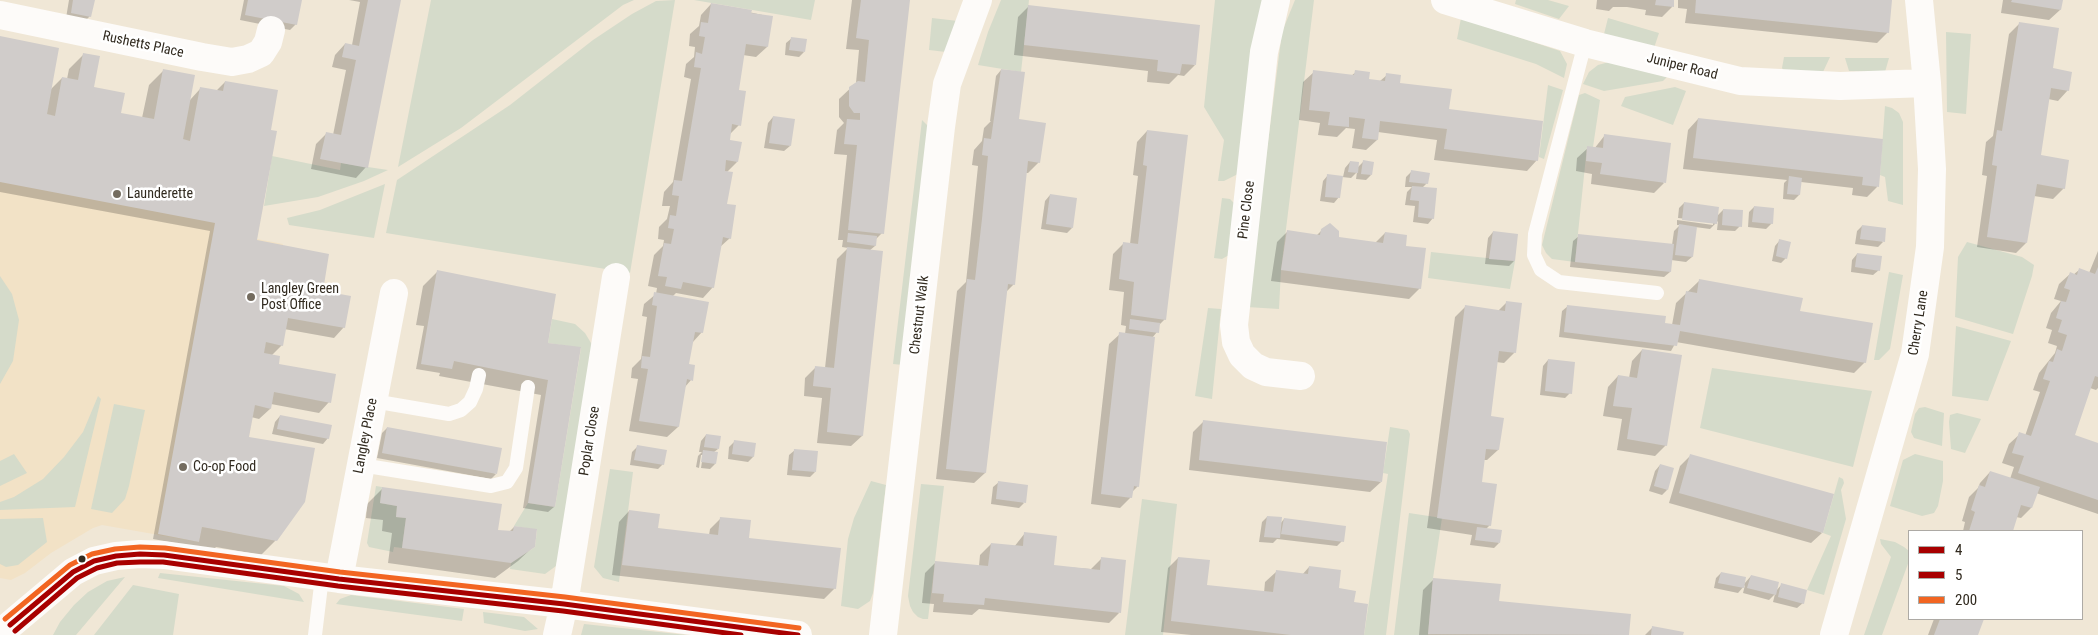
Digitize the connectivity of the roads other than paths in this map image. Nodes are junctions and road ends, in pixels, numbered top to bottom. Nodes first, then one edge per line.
1 (978, 0) edge
2 (1276, 0) edge
3 (1445, 0) edge
4 (1919, 0) edge
5 (0, 15) edge
6 (271, 30) dead end
7 (1585, 43) junction
8 (1928, 83) junction
9 (616, 278) dead end
10 (394, 293) dead end
11 (1657, 293) dead end
12 (479, 375) dead end
13 (1301, 376) dead end
14 (528, 387) dead end
15 (373, 401) junction
16 (361, 465) junction
17 (331, 578) junction
18 (564, 604) junction
19 (6, 623) edge
20 (315, 635) edge
21 (557, 635) edge
22 (798, 635) edge
23 (883, 635) edge
24 (1834, 635) edge

1 - 23 street, Chestnut Walk
2 - 13 street, Pine Close
3 - 7 street, Juniper Road
4 - 8 street, Cherry Lane
5 - 6 street, Rushetts Place
7 - 8 street, Juniper Road
7 - 11 lane
8 - 24 street, Cherry Lane
9 - 18 street, Poplar Close
10 - 15 street, Langley Place
12 - 15 lane
14 - 16 lane
15 - 16 street, Langley Place
16 - 17 street, Langley Place
17 - 18 street
17 - 19 street
17 - 20 lane
18 - 21 street, Poplar Close
18 - 22 street

